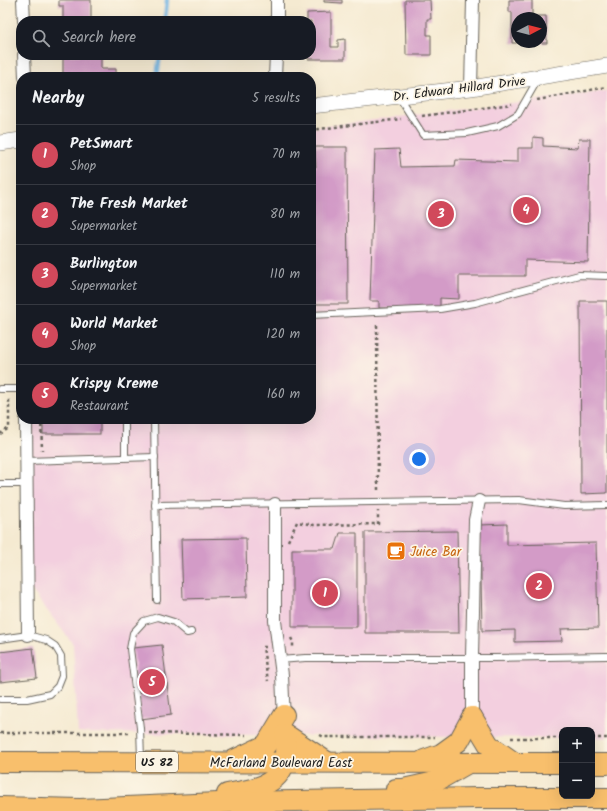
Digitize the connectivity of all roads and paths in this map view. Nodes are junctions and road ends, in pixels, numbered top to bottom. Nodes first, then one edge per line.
1 (23, 0) edge
2 (277, 0) edge
3 (473, 0) edge
4 (24, 16) edge
5 (277, 16) edge
6 (24, 60) edge
7 (276, 60) edge
8 (607, 66) edge
9 (25, 72) edge
10 (275, 72) edge
11 (539, 77) junction
12 (471, 88) junction
13 (607, 88) edge
14 (398, 96) junction
15 (546, 99) dead end
16 (316, 105) edge
17 (478, 109) dead end
18 (434, 114) dead end
19 (386, 121) dead end
20 (316, 129) edge
21 (16, 141) edge
22 (0, 143) edge
23 (607, 276) edge
24 (316, 315) edge
25 (0, 389) edge
26 (8, 389) junction
27 (16, 390) edge
28 (26, 424) edge
29 (41, 424) edge
30 (125, 424) edge
31 (154, 424) edge
32 (0, 434) edge
33 (125, 457) junction
34 (155, 457) junction
35 (42, 459) junction
36 (26, 461) junction
37 (0, 484) edge
38 (26, 484) junction
39 (479, 501) junction
40 (275, 504) junction
41 (607, 505) edge
42 (155, 506) junction
43 (157, 600) dead end
44 (191, 632) dead end
45 (28, 635) junction
46 (0, 639) edge
47 (278, 645) junction
48 (607, 656) edge
49 (472, 657) junction
50 (280, 660) junction
51 (268, 684) dead end
52 (0, 699) edge
53 (472, 717) junction
54 (284, 725) junction
55 (0, 733) edge
56 (140, 733) junction
57 (247, 735) dead end
58 (318, 735) dead end
59 (507, 736) dead end
60 (437, 737) dead end
61 (559, 738) edge
62 (595, 738) edge
63 (607, 738) edge
64 (0, 762) edge
65 (141, 762) junction
66 (230, 762) junction
67 (284, 762) junction
68 (327, 762) junction
69 (415, 763) junction
70 (468, 763) junction
71 (514, 763) junction
72 (559, 763) edge
73 (595, 764) edge
74 (607, 764) edge
75 (607, 798) edge
76 (242, 802) junction
77 (174, 805) junction
78 (478, 805) edge
79 (290, 806) edge
80 (333, 806) edge
81 (0, 807) edge
82 (135, 809) edge
83 (263, 811) edge

1 - 4 street
2 - 5 street
3 - 12 street
6 - 9 street
7 - 10 street
8 - 11 street, Dr. Edward Hillard Drive
11 - 12 street, Dr. Edward Hillard Drive
11 - 14 lane
12 - 14 street, Dr. Edward Hillard Drive
13 - 15 path
14 - 16 street, Dr. Edward Hillard Drive
17 - 18 path
19 - 20 path
21 - 22 street
23 - 24 lane
25 - 26 lane
26 - 27 lane
26 - 32 path
28 - 36 street
29 - 35 path
30 - 33 lane
31 - 34 lane
33 - 34 lane
33 - 35 lane
34 - 42 lane
35 - 36 lane
36 - 38 street
37 - 38 lane
38 - 45 street
39 - 40 lane
39 - 41 lane
39 - 49 street
40 - 42 lane
40 - 47 street
42 - 43 lane
44 - 56 lane
45 - 46 lane
45 - 52 lane
47 - 50 street
47 - 51 path
48 - 49 lane
49 - 50 lane
49 - 53 street
50 - 54 street
53 - 69 highway
53 - 71 highway
54 - 66 highway
54 - 67 highway
54 - 68 highway
55 - 56 path
56 - 57 path
56 - 65 lane
58 - 60 path
59 - 61 path
62 - 63 path
64 - 65 highway, McFarland Boulevard East / US 82
65 - 66 highway, McFarland Boulevard East / US 82
66 - 67 highway, McFarland Boulevard East / US 82
67 - 68 highway, McFarland Boulevard East / US 82
67 - 77 highway
68 - 69 highway, McFarland Boulevard East / US 82
69 - 70 highway, McFarland Boulevard East / US 82
70 - 71 highway, McFarland Boulevard East / US 82
70 - 79 highway
71 - 72 highway, McFarland Boulevard East / US 82
73 - 74 highway
75 - 78 highway
76 - 77 highway
76 - 79 highway
76 - 83 highway
77 - 82 highway
78 - 80 highway
79 - 80 highway
81 - 82 highway

